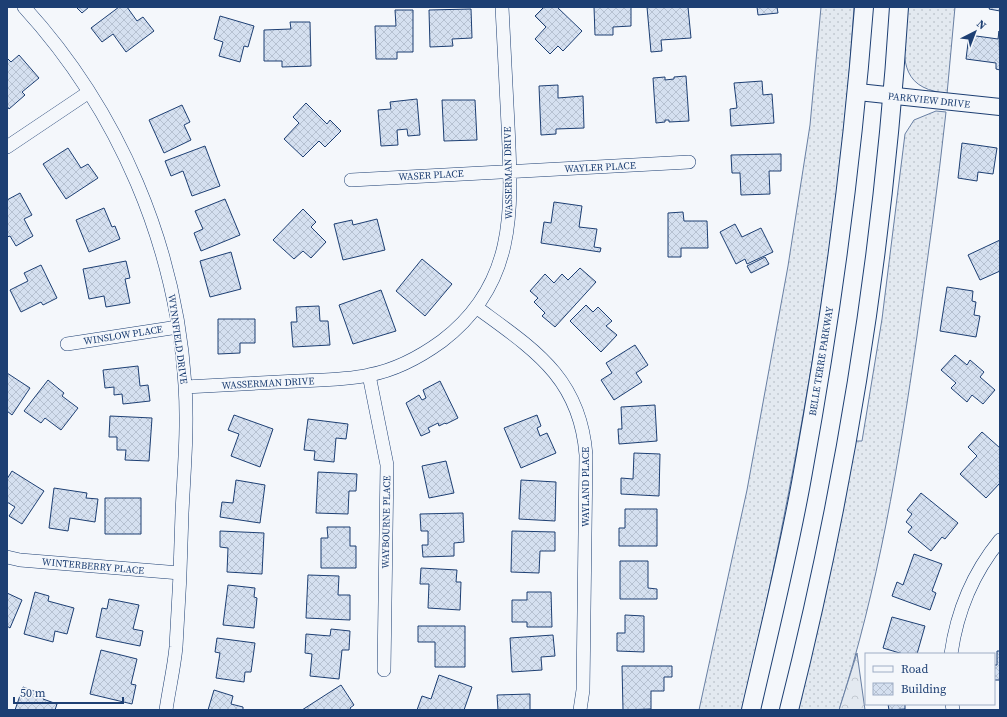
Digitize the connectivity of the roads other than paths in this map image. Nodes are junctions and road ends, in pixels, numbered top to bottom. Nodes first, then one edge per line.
1 (24, 7) edge
2 (502, 7) edge
3 (864, 7) edge
4 (899, 7) edge
5 (90, 92) junction
6 (858, 92) junction
7 (892, 96) junction
8 (1000, 107) edge
9 (7, 147) edge
10 (689, 162) dead end
11 (510, 171) junction
12 (351, 180) dead end
13 (476, 307) junction
14 (178, 327) junction
15 (67, 344) dead end
16 (369, 375) junction
17 (186, 387) junction
18 (1000, 540) edge
19 (7, 557) edge
20 (180, 573) junction
21 (951, 653) edge
22 (384, 670) dead end
23 (166, 710) edge
24 (580, 710) edge
25 (751, 710) edge
26 (789, 710) edge

1 - 5 street, WYNNFIELD DRIVE
2 - 11 street, WASSERMAN DRIVE
3 - 6 main road, BELLE TERRE PARKWAY
4 - 7 main road
5 - 9 street
5 - 14 street, WYNNFIELD DRIVE
6 - 7 street, PARKVIEW DRIVE
6 - 25 main road, BELLE TERRE PARKWAY
7 - 8 street, PARKVIEW DRIVE
7 - 26 main road
10 - 11 street, WAYLER PLACE
11 - 12 street, WASER PLACE
11 - 13 street, WASSERMAN DRIVE
13 - 16 street, WASSERMAN DRIVE
13 - 24 street, WAYLAND PLACE
14 - 15 street, WINSLOW PLACE
14 - 17 street, WYNNFIELD DRIVE
16 - 17 street, WASSERMAN DRIVE
16 - 22 street, WAYBOURNE PLACE
17 - 20 street, WYNNFIELD DRIVE
18 - 21 street
19 - 20 street, WINTERBERRY PLACE
20 - 23 street, WYNNFIELD DRIVE

